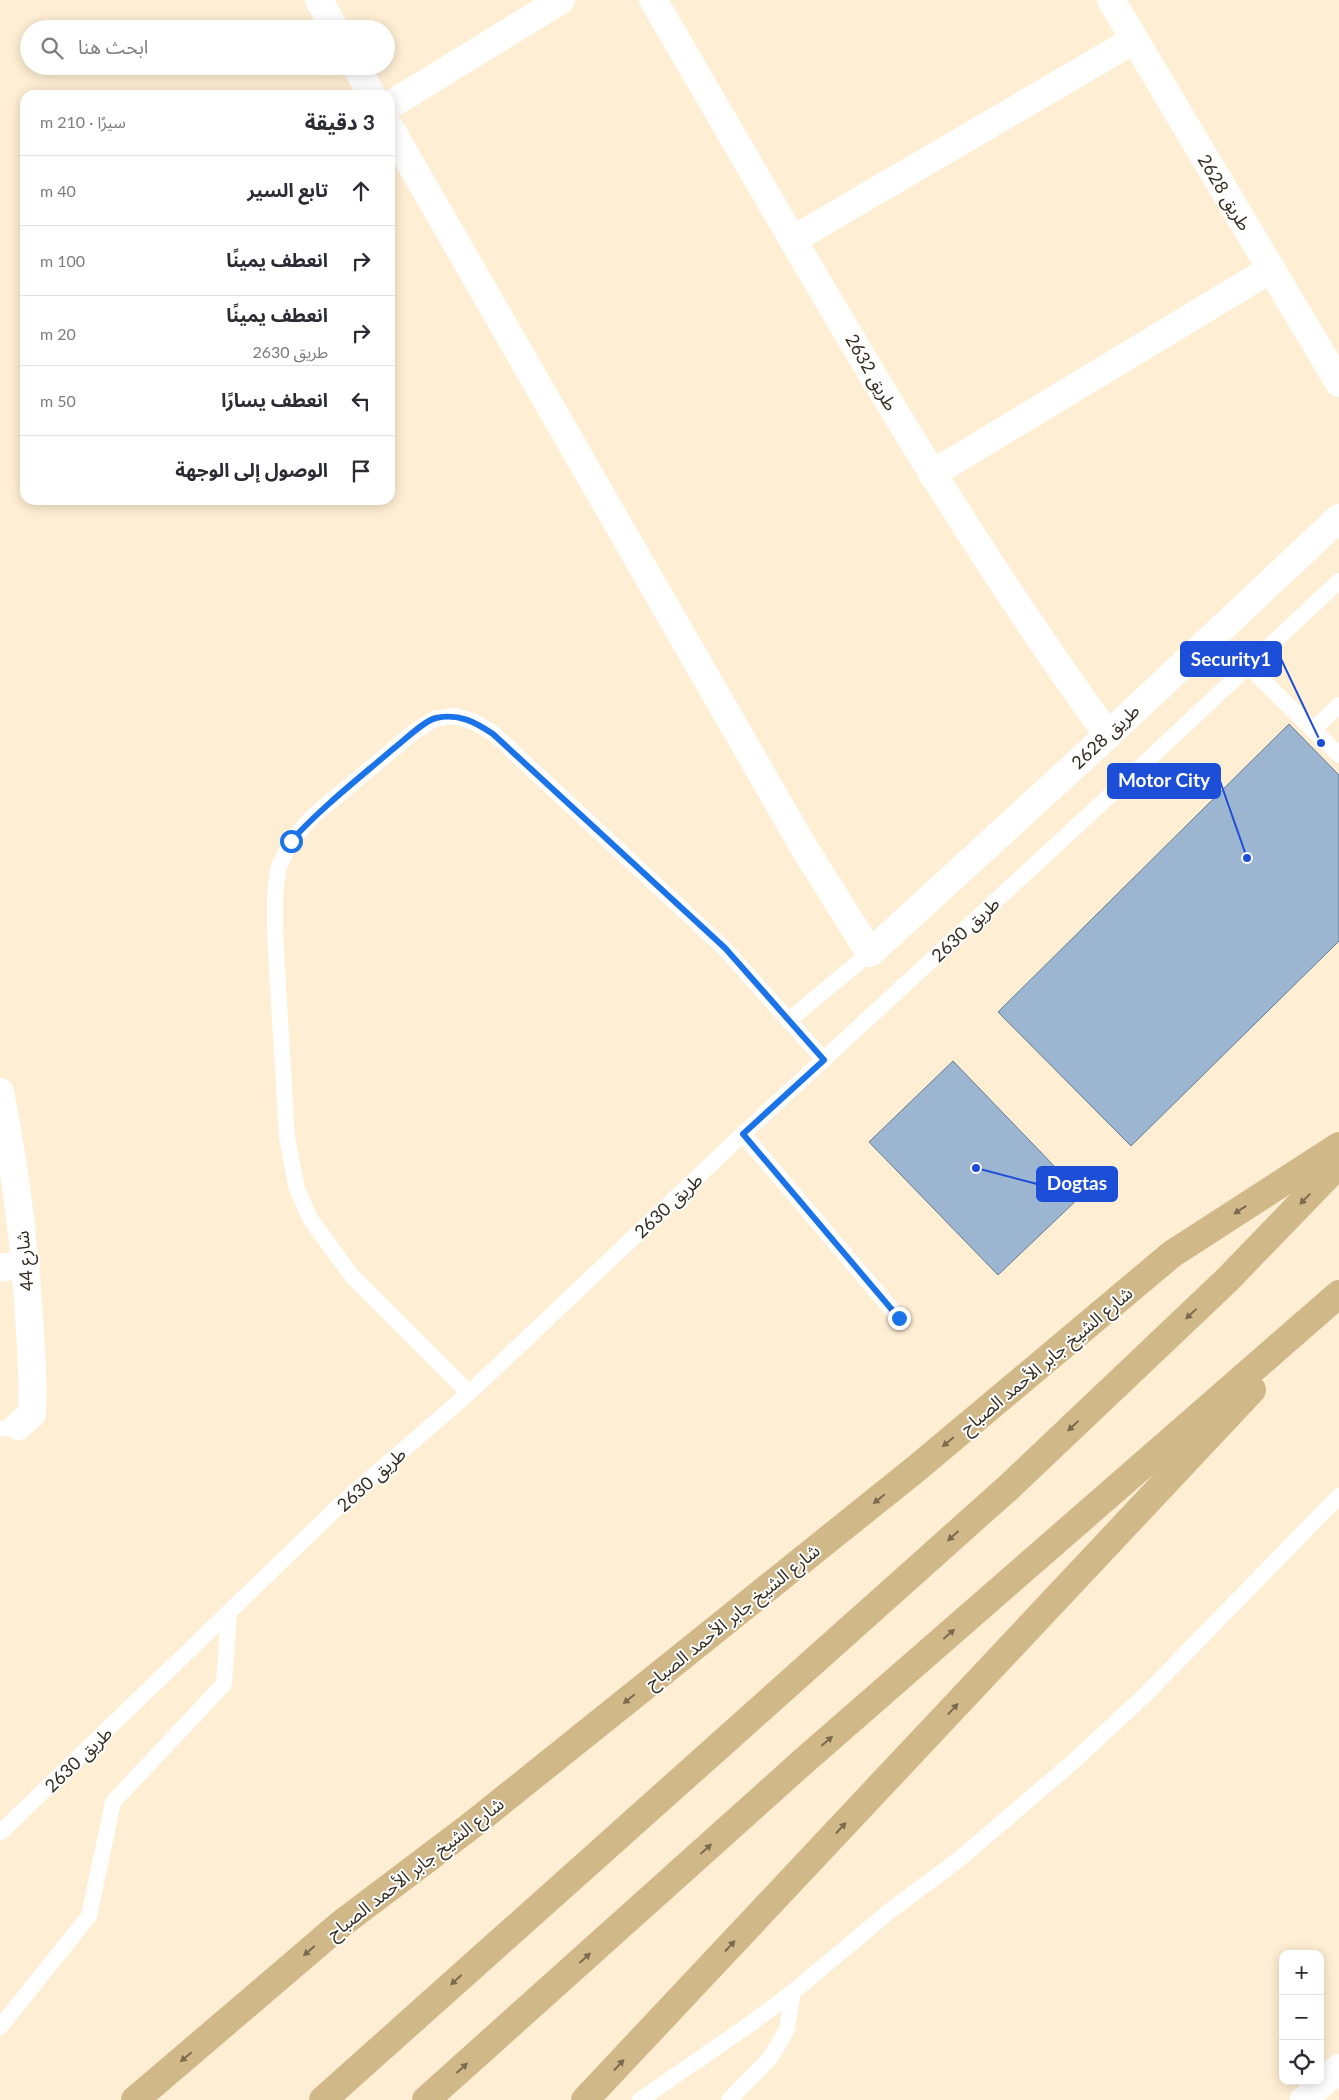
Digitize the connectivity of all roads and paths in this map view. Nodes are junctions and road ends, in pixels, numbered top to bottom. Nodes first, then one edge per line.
1 (319, 0) edge
2 (561, 0) edge
3 (653, 0) edge
4 (1111, 0) edge
5 (330, 20) edge
6 (1134, 40) junction
7 (361, 75) edge
8 (369, 90) edge
9 (395, 102) edge
10 (395, 137) edge
11 (794, 239) junction
12 (1271, 269) junction
13 (1339, 383) edge
14 (932, 474) junction
15 (1339, 518) edge
16 (1339, 581) edge
17 (1248, 666) junction
18 (1339, 705) edge
19 (1312, 730) junction
20 (1108, 735) junction
21 (1339, 755) edge
22 (870, 952) junction
23 (789, 1020) junction
24 (824, 1060) junction
25 (0, 1092) edge
26 (743, 1134) junction
27 (1339, 1146) edge
28 (6, 1150) edge
29 (1339, 1164) edge
30 (13, 1266) edge
31 (1339, 1294) edge
32 (1339, 1298) edge
33 (899, 1318) dead end
34 (469, 1393) junction
35 (9, 1427) edge
36 (1339, 1496) edge
37 (229, 1613) junction
38 (1, 1832) edge
39 (792, 1992) junction
40 (0, 2027) edge
41 (1339, 2068) edge
42 (135, 2100) edge
43 (323, 2100) edge
44 (426, 2100) edge
45 (585, 2100) edge
46 (640, 2100) edge
47 (729, 2100) edge
48 (1304, 2100) edge

1 - 5 street
2 - 9 street
3 - 11 street, طريق 2632
4 - 6 street, طريق 2628
6 - 11 street
6 - 12 street, طريق 2628
7 - 8 street
10 - 22 street
11 - 14 street, طريق 2632
12 - 13 street, طريق 2628
12 - 14 street
14 - 20 street, طريق 2632
15 - 20 street, طريق 2628
16 - 17 lane, طريق 2630
17 - 19 lane
17 - 24 lane, طريق 2630
18 - 19 lane
19 - 21 lane
20 - 22 street, طريق 2628
22 - 23 lane
23 - 24 lane
23 - 34 lane
24 - 26 lane, طريق 2630
25 - 28 street, شارع 44
26 - 33 lane
26 - 34 lane, طريق 2630
27 -> 42 main road, شارع الشيخ جابر الأحمد الصباح
28 - 30 street, شارع 44
29 -> 43 main road
30 - 35 street, شارع 44
44 -> 31 main road
45 -> 32 main road
34 - 37 lane, طريق 2630
36 - 39 lane
37 - 38 lane, طريق 2630
37 - 40 lane
39 - 46 lane
39 - 47 lane
41 - 48 street

